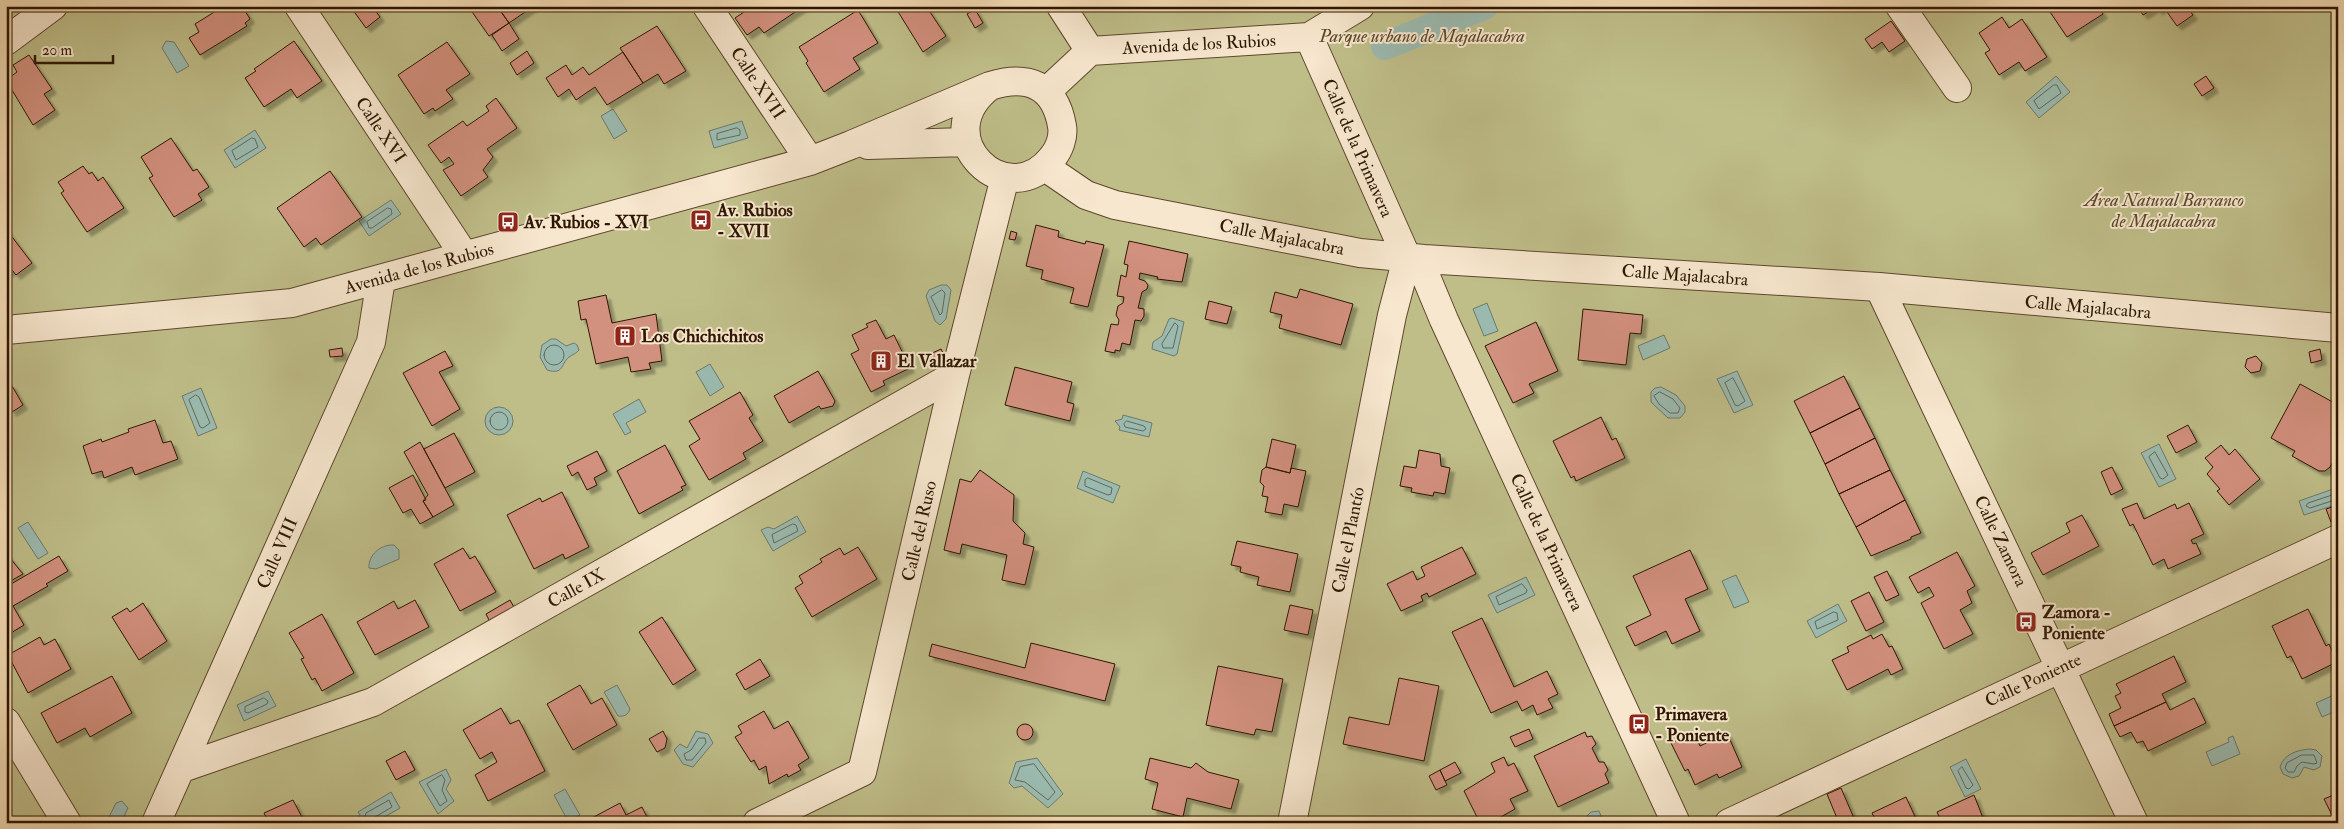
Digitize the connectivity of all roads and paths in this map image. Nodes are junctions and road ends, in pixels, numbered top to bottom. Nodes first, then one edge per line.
1 (53, 6) edge
2 (299, 6) edge
3 (707, 6) edge
4 (1062, 6) edge
5 (1360, 6) edge
6 (1900, 6) edge
7 (1309, 37) junction
8 (6, 41) edge
9 (1090, 50) junction
10 (990, 86) junction
11 (1957, 88) dead end
12 (1046, 92) junction
13 (966, 142) junction
14 (852, 145) junction
15 (810, 160) junction
16 (1045, 167) junction
17 (1004, 177) junction
18 (464, 255) junction
19 (1416, 258) junction
20 (381, 279) junction
21 (1879, 287) junction
22 (2338, 328) edge
23 (6, 330) edge
24 (955, 375) junction
25 (2338, 539) edge
26 (2060, 667) junction
27 (6, 722) edge
28 (182, 768) junction
29 (797, 814) edge
30 (67, 823) edge
31 (156, 823) edge
32 (757, 823) edge
33 (1292, 823) edge
34 (1676, 823) edge
35 (1729, 823) edge
36 (2134, 823) edge

1 - 8 street
2 - 18 street, Calle XVI
3 - 15 street, Calle XVII
4 - 9 street
5 - 7 street, Avenida de los Rubios
6 - 11 street
7 - 9 street, Avenida de los Rubios
7 - 19 street, Calle de la Primavera
9 - 12 street
10 - 12 street, Avenida de los Rubios
10 - 13 street
10 - 14 street, Avenida de los Rubios
12 - 16 street
13 - 14 street, Avenida de los Rubios
13 - 17 street
14 - 15 street, Avenida de los Rubios
15 - 18 street, Avenida de los Rubios
16 - 17 street
16 - 19 street, Calle Majalacabra
17 - 24 street, Calle del Ruso
18 - 20 street, Avenida de los Rubios
19 - 21 street, Calle Majalacabra
19 - 33 street, Calle el Plantío
19 - 34 street, Calle de la Primavera
20 - 23 street, Avenida de los Rubios
20 - 28 street, Calle VIII
21 - 22 street, Calle Majalacabra
21 - 26 street, Calle Zamora
24 - 28 street, Calle IX
24 - 29 street, Calle del Ruso
25 - 26 street, Calle Poniente
26 - 35 street, Calle Poniente
26 - 36 street, Calle Zamora
27 - 30 street
28 - 31 street, Calle VIII
29 - 32 street, Calle del Ruso

